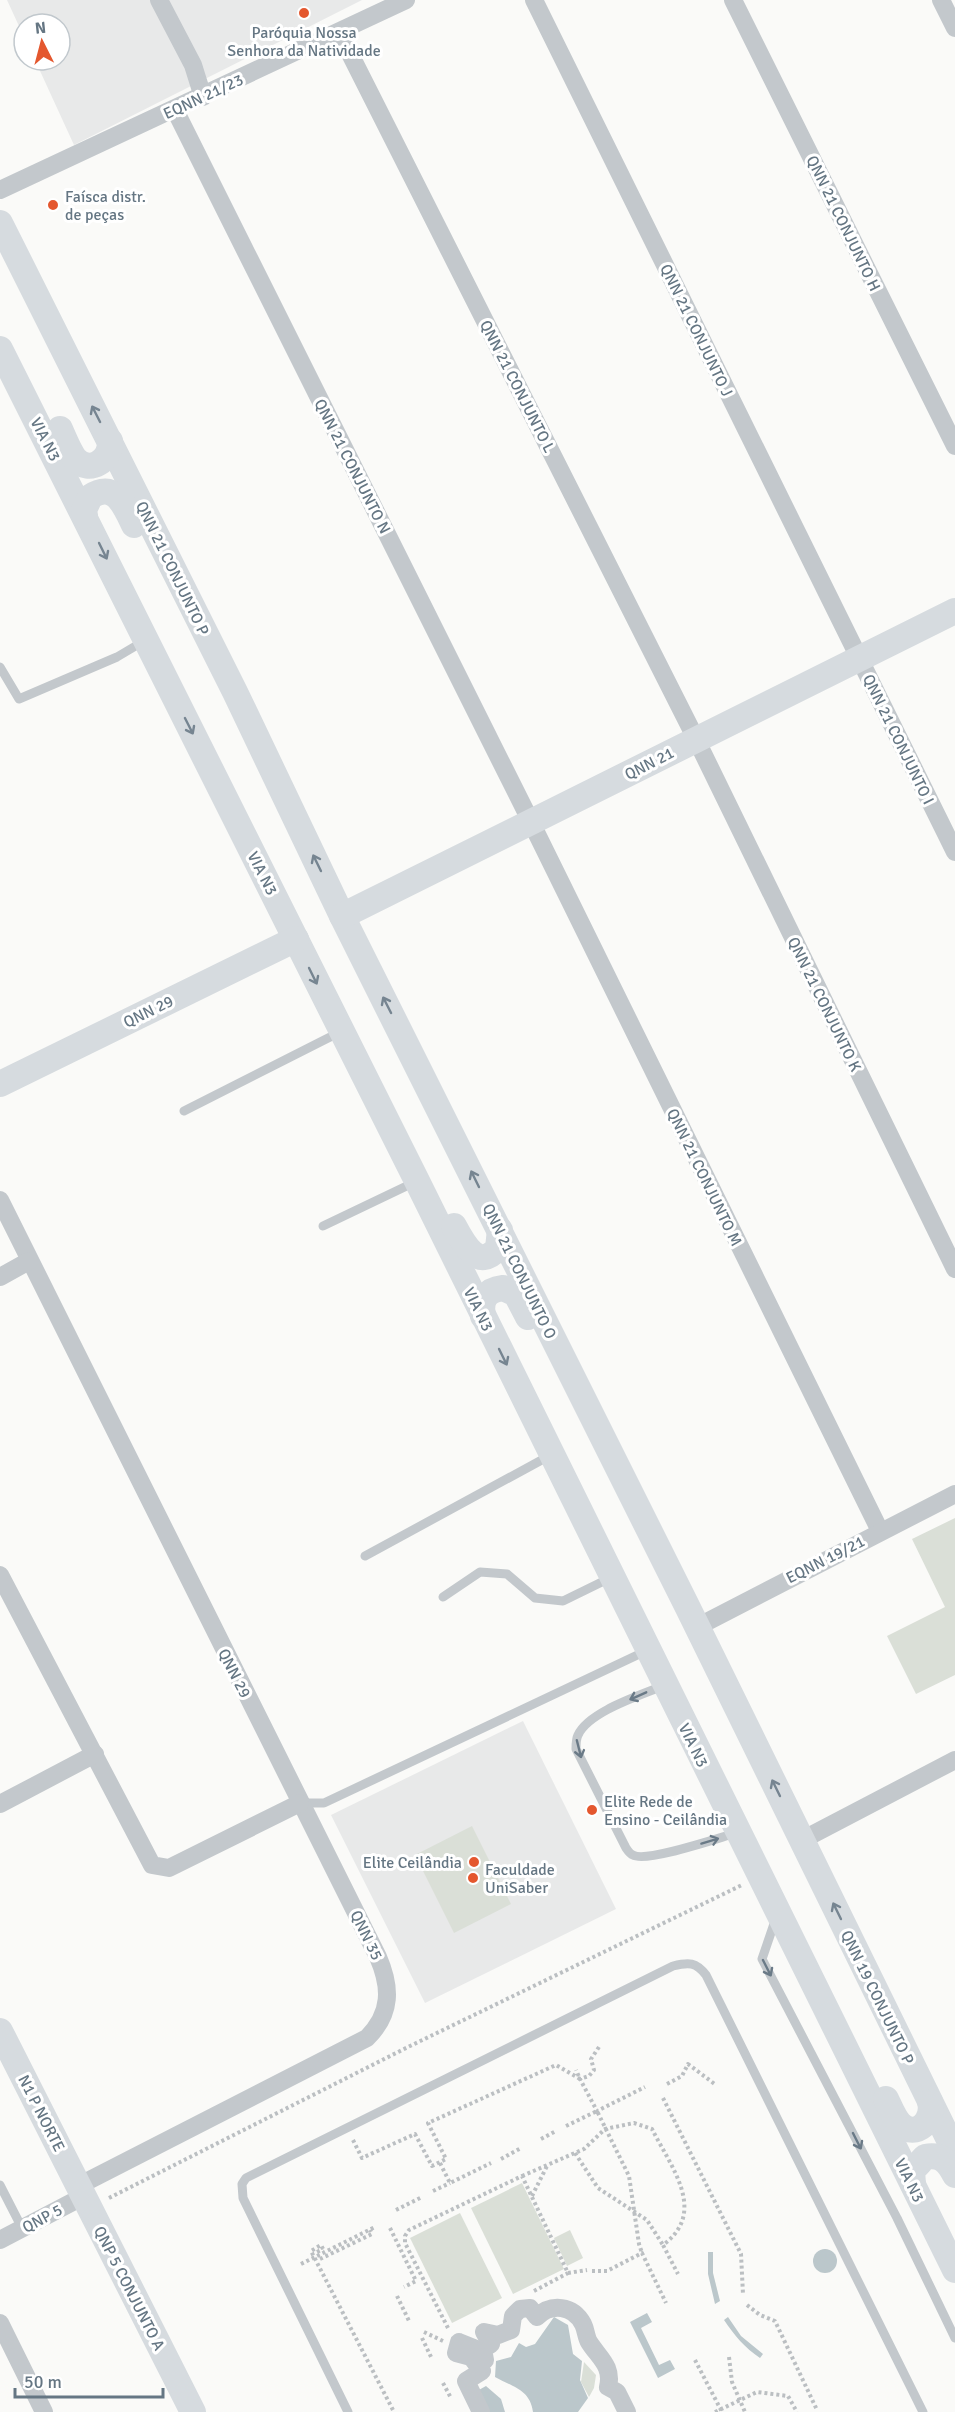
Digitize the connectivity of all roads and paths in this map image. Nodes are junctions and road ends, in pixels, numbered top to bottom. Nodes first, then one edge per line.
1 (159, 0) edge
2 (406, 0) edge
3 (534, 0) edge
4 (734, 0) edge
5 (941, 0) edge
6 (955, 28) edge
7 (339, 32) junction
8 (203, 97) junction
9 (175, 110) junction
10 (0, 190) edge
11 (0, 223) edge
12 (0, 336) edge
13 (0, 349) edge
14 (110, 441) junction
15 (955, 446) edge
16 (85, 516) junction
17 (955, 611) edge
18 (146, 639) junction
19 (860, 659) junction
20 (0, 667) edge
21 (234, 692) junction
22 (696, 739) junction
23 (531, 822) junction
24 (955, 852) edge
25 (342, 916) junction
26 (296, 939) junction
27 (340, 1032) junction
28 (360, 1070) junction
29 (0, 1084) edge
30 (184, 1111) dead end
31 (417, 1181) junction
32 (0, 1200) edge
33 (323, 1226) dead end
34 (500, 1230) junction
35 (29, 1261) junction
36 (955, 1269) edge
37 (0, 1277) edge
38 (483, 1316) junction
39 (552, 1455) junction
40 (955, 1494) edge
41 (880, 1531) junction
42 (365, 1556) dead end
43 (0, 1575) edge
44 (612, 1577) junction
45 (443, 1597) dead end
46 (692, 1617) junction
47 (648, 1650) junction
48 (665, 1685) junction
49 (95, 1754) junction
50 (955, 1760) edge
51 (300, 1803) junction
52 (0, 1804) edge
53 (738, 1832) junction
54 (802, 1840) junction
55 (764, 1886) junction
56 (782, 1921) junction
57 (0, 2031) edge
58 (599, 2047) dead end
59 (576, 2070) dead end
60 (580, 2079) junction
61 (667, 2084) dead end
62 (716, 2085) dead end
63 (645, 2088) dead end
64 (663, 2098) dead end
65 (930, 2102) junction
66 (597, 2111) junction
67 (566, 2126) dead end
68 (605, 2129) junction
69 (556, 2131) dead end
70 (351, 2136) dead end
71 (541, 2139) dead end
72 (521, 2148) dead end
73 (955, 2152) edge
74 (575, 2153) junction
75 (501, 2158) dead end
76 (440, 2162) junction
77 (491, 2163) dead end
78 (547, 2166) junction
79 (955, 2175) edge
80 (522, 2176) junction
81 (450, 2183) junction
82 (912, 2184) junction
83 (0, 2185) edge
84 (433, 2191) dead end
85 (89, 2194) junction
86 (422, 2197) dead end
87 (532, 2197) junction
88 (396, 2210) dead end
89 (635, 2213) junction
90 (375, 2227) dead end
91 (22, 2228) junction
92 (390, 2229) dead end
93 (370, 2230) junction
94 (0, 2240) edge
95 (663, 2245) junction
96 (316, 2252) dead end
97 (642, 2253) junction
98 (314, 2258) junction
99 (320, 2259) dead end
100 (301, 2264) dead end
101 (955, 2270) edge
102 (568, 2273) junction
103 (678, 2274) dead end
104 (404, 2287) dead end
105 (530, 2293) dead end
106 (743, 2295) dead end
107 (397, 2296) dead end
108 (666, 2302) dead end
109 (747, 2305) dead end
110 (0, 2323) edge
111 (410, 2323) dead end
112 (455, 2331) dead end
113 (422, 2338) dead end
114 (955, 2338) edge
115 (729, 2357) dead end
116 (432, 2359) dead end
117 (695, 2360) dead end
118 (817, 2410) dead end
119 (722, 2411) edge
120 (44, 2412) edge
121 (193, 2412) edge
122 (348, 2412) edge
123 (394, 2412) edge
124 (481, 2412) edge
125 (627, 2412) edge
126 (715, 2412) edge
127 (746, 2412) edge
128 (797, 2412) edge
129 (923, 2412) edge

1 - 8 street
2 - 7 street, EQNN 21/23
3 - 19 street, QNN 21 CONJUNTO J
4 - 15 street, QNN 21 CONJUNTO H
5 - 6 street
7 - 8 street, EQNN 21/23
7 - 22 street, QNN 21 CONJUNTO L
8 - 9 street, EQNN 21/23
9 - 10 street, EQNN 21/23
9 - 23 street, QNN 21 CONJUNTO N
14 -> 11 main road, QNN 21 CONJUNTO P
12 - 14 main road
13 - 16 main road, VIA N3
14 - 21 main road, QNN 21 CONJUNTO P
16 -> 18 main road, VIA N3
16 - 21 main road
17 - 19 main road, QNN 21
18 - 20 lane
18 -> 26 main road, VIA N3
19 - 22 main road, QNN 21
19 - 24 street, QNN 21 CONJUNTO I
25 -> 21 main road, QNN 21 CONJUNTO P
22 - 23 main road, QNN 21
22 - 36 street, QNN 21 CONJUNTO K
23 - 25 main road, QNN 21
23 - 41 street, QNN 21 CONJUNTO M
34 -> 25 main road, QNN 21 CONJUNTO O
26 -> 27 main road, VIA N3
26 - 29 main road, QNN 29
27 - 28 main road, VIA N3
27 - 30 lane
28 - 31 main road, VIA N3
28 - 34 main road
31 - 33 lane
31 - 38 main road, VIA N3
32 - 35 street, QNN 29
34 - 46 main road, QNN 21 CONJUNTO O
35 - 37 street
35 - 51 street, QNN 29
38 -> 39 main road, VIA N3
38 - 46 main road
39 - 42 lane
39 - 44 main road, VIA N3
40 - 41 street, EQNN 19/21
41 - 46 street, EQNN 19/21
43 - 49 street
44 - 45 lane
44 - 47 main road, VIA N3
54 -> 46 main road
47 - 48 main road, VIA N3
47 - 51 lane
48 - 53 main road, VIA N3
48 -> 53 lane
49 - 51 street
49 - 52 street
50 - 54 street
51 - 85 street, QNN 35
53 - 55 main road, VIA N3
65 -> 54 main road, QNN 19 CONJUNTO P
55 - 56 main road, VIA N3
55 - 85 path
56 - 65 main road
56 - 82 main road, VIA N3
56 -> 114 lane
57 - 85 main road, N1 P NORTE
58 - 60 path
59 - 60 path
60 - 66 path
60 - 76 path
61 - 62 path
63 - 66 path
64 - 106 path
65 - 73 main road, QNN 19 CONJUNTO P
66 - 67 path
66 - 68 path
68 - 74 path
68 - 89 path
68 - 95 path
69 - 71 path
70 - 76 path
72 - 75 path
74 - 78 path
74 - 89 path
76 - 81 path
77 - 81 path
78 - 80 path
78 - 87 path
79 - 82 main road
80 - 87 path
80 - 112 path
81 - 84 path
82 - 101 main road, VIA N3
83 - 91 lane
85 - 91 street, QNP 5
85 - 121 main road, QNP 5 CONJUNTO A
86 - 88 path
87 - 102 path
89 - 95 path
89 - 97 path
90 - 93 path
91 - 94 street, QNP 5
92 - 104 path
93 - 98 path
93 - 99 path
95 - 103 path
96 - 98 path
97 - 102 path
97 - 108 path
98 - 100 path
98 - 123 path
102 - 105 path
107 - 111 path
109 - 118 path
110 - 120 street
113 - 116 path
115 - 127 path
117 - 119 path
119 - 126 path
119 - 128 path
122 - 129 lane
124 - 125 street

